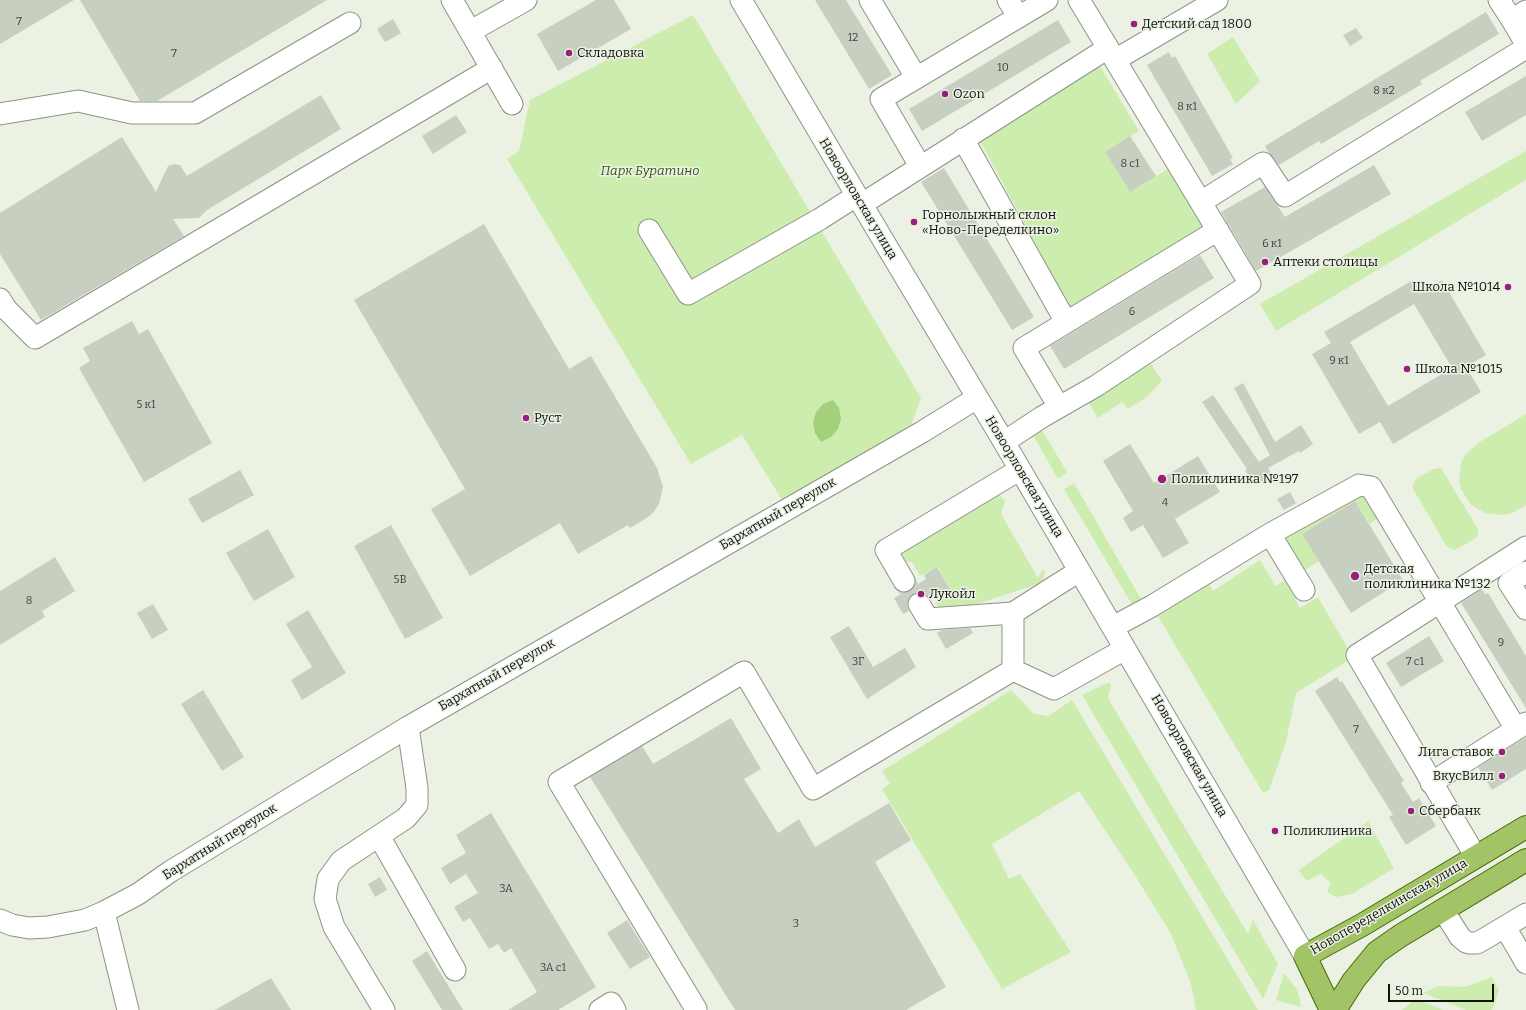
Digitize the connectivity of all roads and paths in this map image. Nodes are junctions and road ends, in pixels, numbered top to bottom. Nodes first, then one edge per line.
1 (452, 0) edge
2 (526, 0) edge
3 (741, 0) edge
4 (870, 0) edge
5 (1047, 0) edge
6 (1079, 0) edge
7 (1217, 0) edge
8 (1499, 0) edge
9 (1013, 8) edge
10 (1519, 15) edge
11 (350, 23) dead end
12 (471, 31) junction
13 (1526, 44) edge
14 (1526, 48) edge
15 (1112, 54) junction
16 (492, 68) junction
17 (916, 77) junction
18 (512, 104) dead end
19 (0, 114) edge
20 (963, 139) junction
21 (920, 166) junction
22 (859, 200) junction
23 (1201, 202) junction
24 (649, 230) dead end
25 (1218, 230) junction
26 (0, 299) edge
27 (1066, 322) junction
28 (977, 398) junction
29 (1059, 407) junction
30 (1004, 442) junction
31 (1019, 470) junction
32 (1270, 534) junction
33 (1526, 546) edge
34 (1079, 571) junction
35 (1526, 572) edge
36 (904, 580) tunnel mouth
37 (1304, 590) dead end
38 (1440, 601) junction
39 (919, 604) tunnel mouth
40 (1526, 609) edge
41 (1013, 613) junction
42 (1112, 627) junction
43 (1126, 649) junction
44 (1013, 670) junction
45 (1521, 726) edge
46 (408, 727) junction
47 (1431, 783) junction
48 (1526, 827) edge
49 (379, 836) junction
50 (1476, 857) junction
51 (1526, 860) edge
52 (1443, 910) junction
53 (104, 912) junction
54 (1526, 914) edge
55 (6, 922) edge
56 (1504, 927) junction
57 (1305, 956) junction
58 (1526, 963) edge
59 (455, 970) dead end
60 (696, 1009) dead end
61 (128, 1010) edge
62 (384, 1010) edge
63 (600, 1010) edge
64 (615, 1010) edge
65 (1331, 1010) edge
66 (1335, 1010) edge

1 - 12 street
2 - 12 street
3 - 22 street, Новоорловская улица
4 - 17 street
5 - 9 street
6 - 15 street
7 - 15 street
8 - 10 street
9 - 17 street
10 - 13 street
11 - 19 street
12 - 16 street
14 - 23 street
15 - 20 street
15 - 23 street
16 - 18 street
16 - 26 street
17 - 21 street
20 - 21 street
20 - 27 street
21 - 22 street
22 - 24 street
22 - 28 street, Новоорловская улица
23 - 25 street
25 - 27 street
25 - 29 street
27 - 29 street
28 - 30 street, Новоорловская улица
28 - 46 street, Бархатный переулок
29 - 30 street
30 - 31 street, Новоорловская улица
31 - 34 street, Новоорловская улица
31 - 36 street
32 - 37 street
32 - 38 street
32 - 42 street
33 - 38 street
34 - 41 street
34 - 42 street, Новоорловская улица
35 - 40 street
38 - 45 street
38 - 47 street
39 - 41 street
41 - 44 street
42 - 43 street, Новоорловская улица
43 - 44 street
43 - 57 street, Новоорловская улица
44 - 60 street
45 - 47 street
46 - 49 street
46 - 53 street, Бархатный переулок
47 - 50 street
48 - 50 main road, Новопеределкинская улица
49 - 59 street
49 - 62 street
50 - 57 main road, Новопеределкинская улица
51 - 52 main road
52 - 56 street
52 - 66 main road
53 - 55 street, Бархатный переулок
53 - 61 street
54 - 56 street
56 - 58 street
57 - 65 main road, Новопеределкинская улица
63 - 64 street

